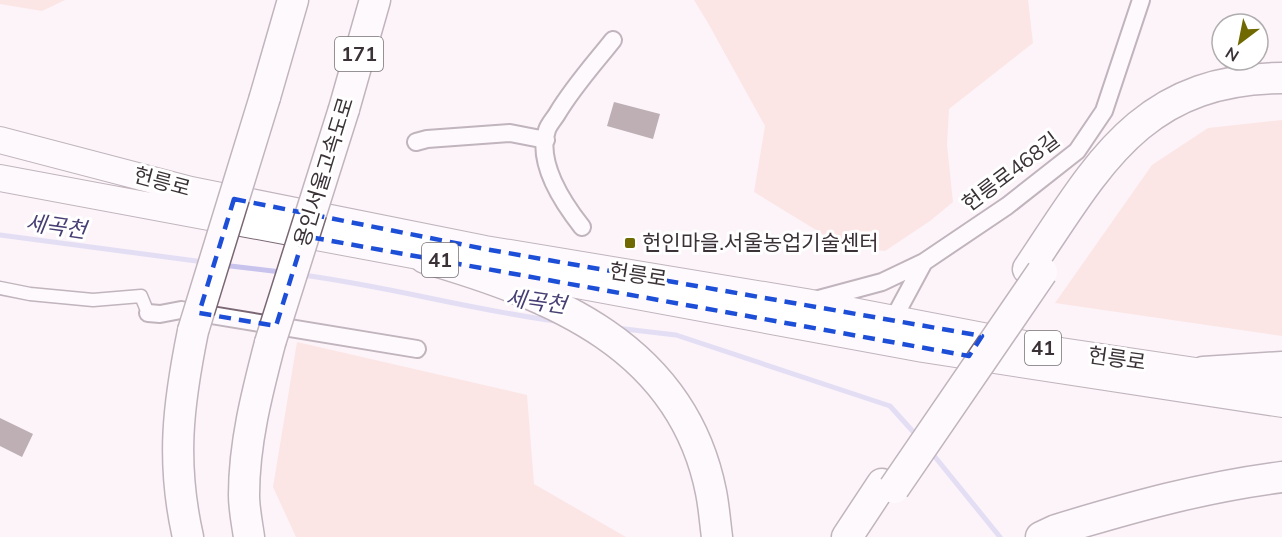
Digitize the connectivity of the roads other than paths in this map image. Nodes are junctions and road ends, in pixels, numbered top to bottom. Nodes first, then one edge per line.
1 (293, 0) edge
2 (375, 0) edge
3 (1141, 0) edge
4 (614, 40) dead end
5 (1282, 78) edge
6 (1282, 91) edge
7 (0, 140) edge
8 (546, 140) junction
9 (416, 142) dead end
10 (0, 178) edge
11 (582, 227) dead end
12 (425, 258) junction
13 (924, 262) junction
14 (1035, 270) junction
15 (0, 288) edge
16 (806, 302) junction
17 (148, 313) joint
18 (887, 330) junction
19 (417, 349) dead end
20 (1282, 367) edge
21 (1203, 372) junction
22 (1282, 384) edge
23 (1282, 404) edge
24 (1282, 477) edge
25 (888, 486) junction
26 (1049, 534) edge
27 (188, 537) edge
28 (249, 537) edge
29 (717, 537) edge
30 (847, 537) edge
31 (860, 537) edge

1 - 27 highway, bridge
2 - 28 highway, 용인서울고속도로 / 171, bridge
3 - 13 street, 헌릉로468길
4 - 8 street
5 - 14 highway
6 - 14 highway
7 - 16 main road, 헌릉로 / 41
8 - 9 street
8 - 11 street
10 - 12 main road, 헌릉로 / 41
12 - 18 main road, 헌릉로 / 41
12 - 29 highway
13 - 16 street, 헌릉로468길
13 - 18 street, 헌릉로468길
14 - 25 highway
15 - 17 street
16 - 18 main road, 헌릉로 / 41
17 - 19 street
18 - 21 main road, 헌릉로 / 41
18 - 23 main road, 헌릉로 / 41
20 - 21 highway
21 - 22 main road, 헌릉로 / 41
24 - 26 highway
25 - 30 highway
25 - 31 highway

